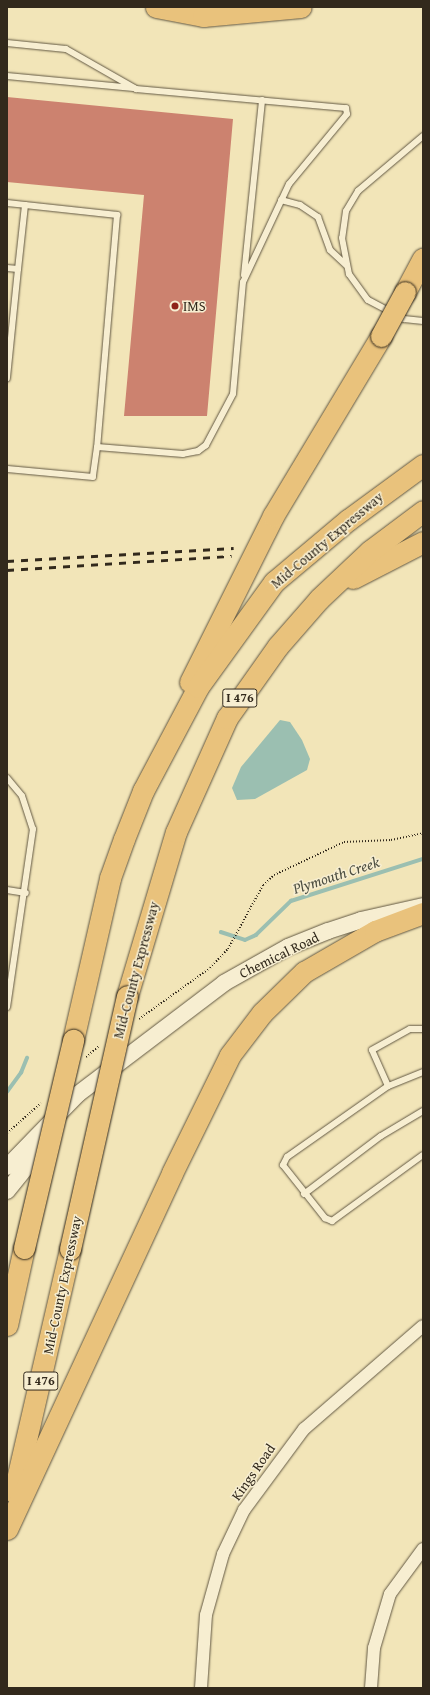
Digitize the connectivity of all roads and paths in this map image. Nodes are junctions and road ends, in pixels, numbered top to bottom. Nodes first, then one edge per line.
1 (301, 7) edge
2 (162, 8) edge
3 (7, 43) edge
4 (7, 76) edge
5 (136, 88) junction
6 (262, 100) junction
7 (423, 136) edge
8 (281, 200) junction
9 (7, 204) edge
10 (25, 205) junction
11 (423, 258) edge
12 (346, 266) junction
13 (423, 267) edge
14 (7, 268) edge
15 (18, 269) junction
16 (243, 282) junction
17 (404, 292) junction
18 (423, 321) edge
19 (7, 378) edge
20 (97, 447) junction
21 (423, 465) edge
22 (7, 469) edge
23 (423, 511) edge
24 (423, 542) edge
25 (319, 599) junction
26 (169, 739) junction
27 (7, 778) edge
28 (423, 833) edge
29 (7, 890) edge
30 (26, 893) junction
31 (423, 906) edge
32 (423, 914) edge
33 (210, 968) dead end
34 (7, 1007) edge
35 (423, 1029) edge
36 (151, 1037) junction
37 (423, 1072) edge
38 (388, 1086) junction
39 (423, 1111) edge
40 (423, 1155) edge
41 (7, 1167) edge
42 (7, 1191) edge
43 (304, 1194) junction
44 (7, 1325) edge
45 (423, 1326) edge
46 (7, 1511) edge
47 (7, 1529) edge
48 (423, 1549) edge
49 (201, 1688) edge
50 (371, 1688) edge

1 - 2 highway
3 - 5 lane
4 - 5 lane
5 - 6 lane
6 - 8 lane
6 - 16 lane
7 - 12 lane
8 - 12 lane
8 - 16 lane
9 - 10 lane
10 - 15 lane
10 - 20 lane
11 - 17 highway
12 - 18 lane
13 - 17 highway
14 - 15 lane
15 - 19 lane
16 - 20 lane
17 - 26 highway, bridge
20 - 22 lane
21 - 26 highway, Mid-County Expressway / I 476
23 - 25 highway, Mid-County Expressway / I 476
24 - 25 highway
25 - 46 highway, Mid-County Expressway / I 476, bridge
26 - 44 highway, Mid-County Expressway / I 476, bridge
27 - 30 lane
28 - 33 path
29 - 30 lane
30 - 34 lane
31 - 36 main road, Chemical Road
32 - 47 highway
35 - 38 lane
36 - 41 main road, Chemical Road
36 - 42 main road, Chemical Road
37 - 38 lane
38 - 43 lane
39 - 43 lane
40 - 43 lane
45 - 49 street, Kings Road
48 - 50 street

